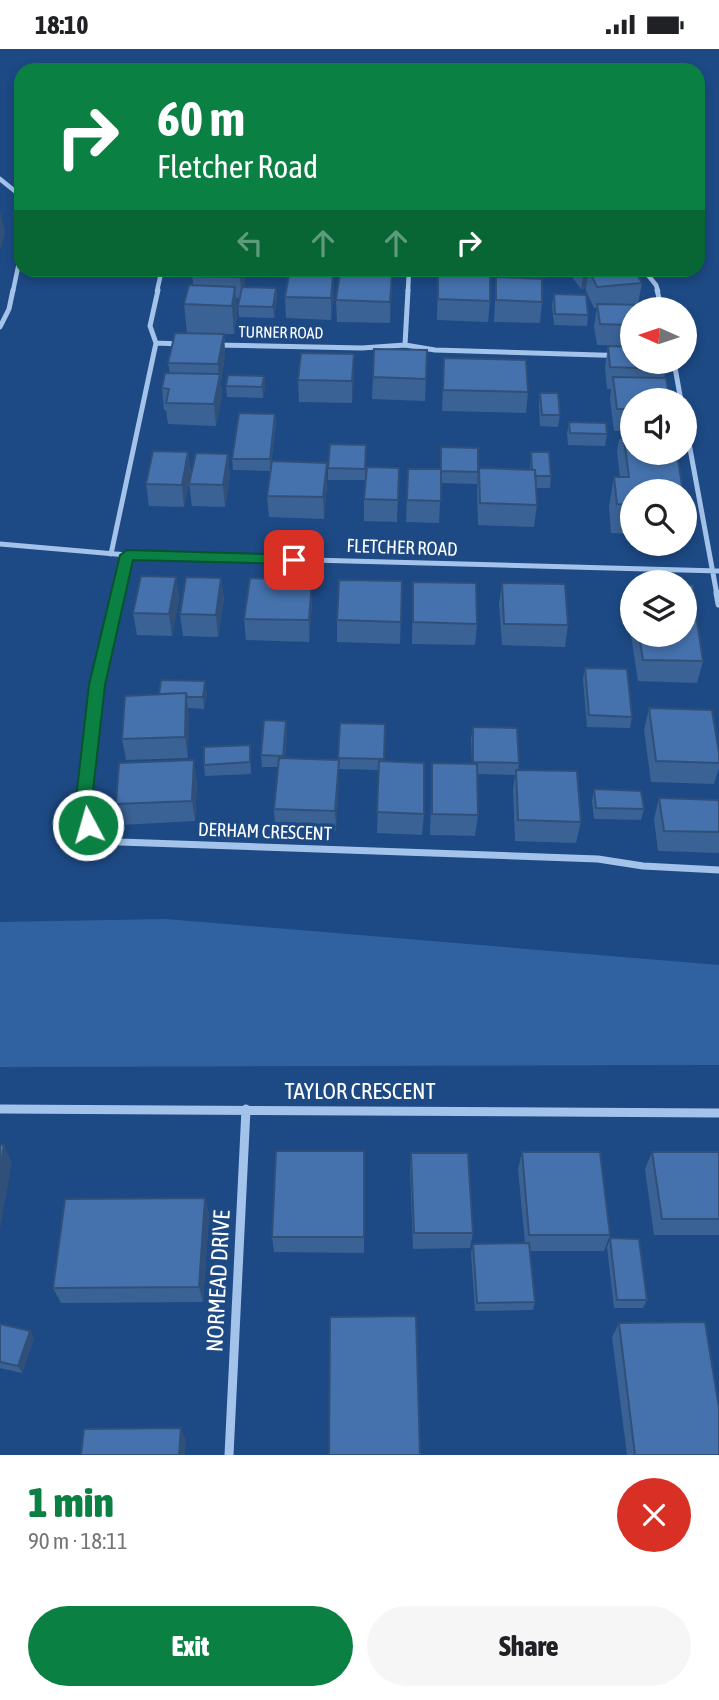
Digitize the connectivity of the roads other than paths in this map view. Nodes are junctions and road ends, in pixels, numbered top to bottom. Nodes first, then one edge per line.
1 (16, 277) edge
2 (160, 277) edge
3 (409, 277) edge
4 (650, 277) edge
5 (659, 297) edge
6 (0, 327) edge
7 (156, 343) junction
8 (183, 344) edge
9 (211, 345) edge
10 (405, 345) junction
11 (620, 356) edge
12 (694, 465) edge
13 (0, 544) edge
14 (111, 554) junction
15 (127, 555) junction
16 (716, 571) edge
17 (719, 604) edge
18 (719, 870) edge
19 (0, 1109) edge
20 (246, 1109) junction
21 (719, 1113) edge
22 (229, 1455) edge

1 - 6 street
2 - 7 street
3 - 10 street
4 - 5 street
7 - 8 street
7 - 14 street
9 - 10 street, TURNER ROAD
10 - 11 street, TURNER ROAD
12 - 16 street
13 - 14 street, FLETCHER ROAD
14 - 15 street, FLETCHER ROAD
15 - 16 street, FLETCHER ROAD
15 - 18 street, DERHAM CRESCENT
16 - 17 street
19 - 20 street, TAYLOR CRESCENT
20 - 21 street, TAYLOR CRESCENT
20 - 22 street, NORMEAD DRIVE

